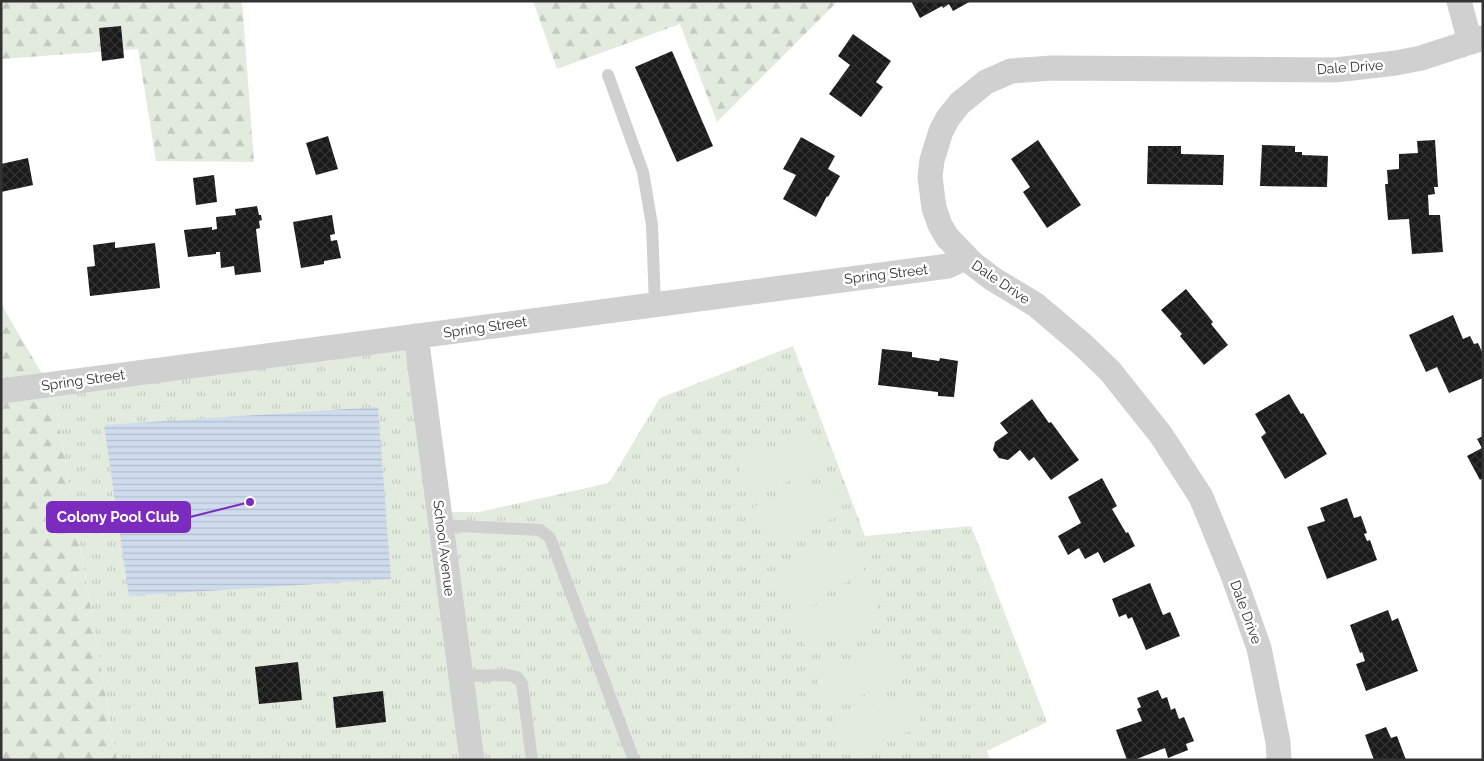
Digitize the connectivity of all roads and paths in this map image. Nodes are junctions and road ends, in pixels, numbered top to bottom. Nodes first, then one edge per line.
1 (1459, 1) edge
2 (1476, 40) edge
3 (608, 75) dead end
4 (966, 257) junction
5 (655, 305) junction
6 (416, 336) junction
7 (1, 391) edge
8 (441, 525) junction
9 (461, 676) junction
10 (472, 760) edge
11 (532, 760) edge
12 (634, 760) edge
13 (1279, 760) edge

1 - 2 street
2 - 4 street, Dale Drive
3 - 5 lane
4 - 5 street, Spring Street
4 - 13 street, Dale Drive
5 - 6 street, Spring Street
6 - 7 street, Spring Street
6 - 8 street, School Avenue
8 - 9 street, School Avenue
8 - 12 lane
9 - 10 street, School Avenue
9 - 11 lane

